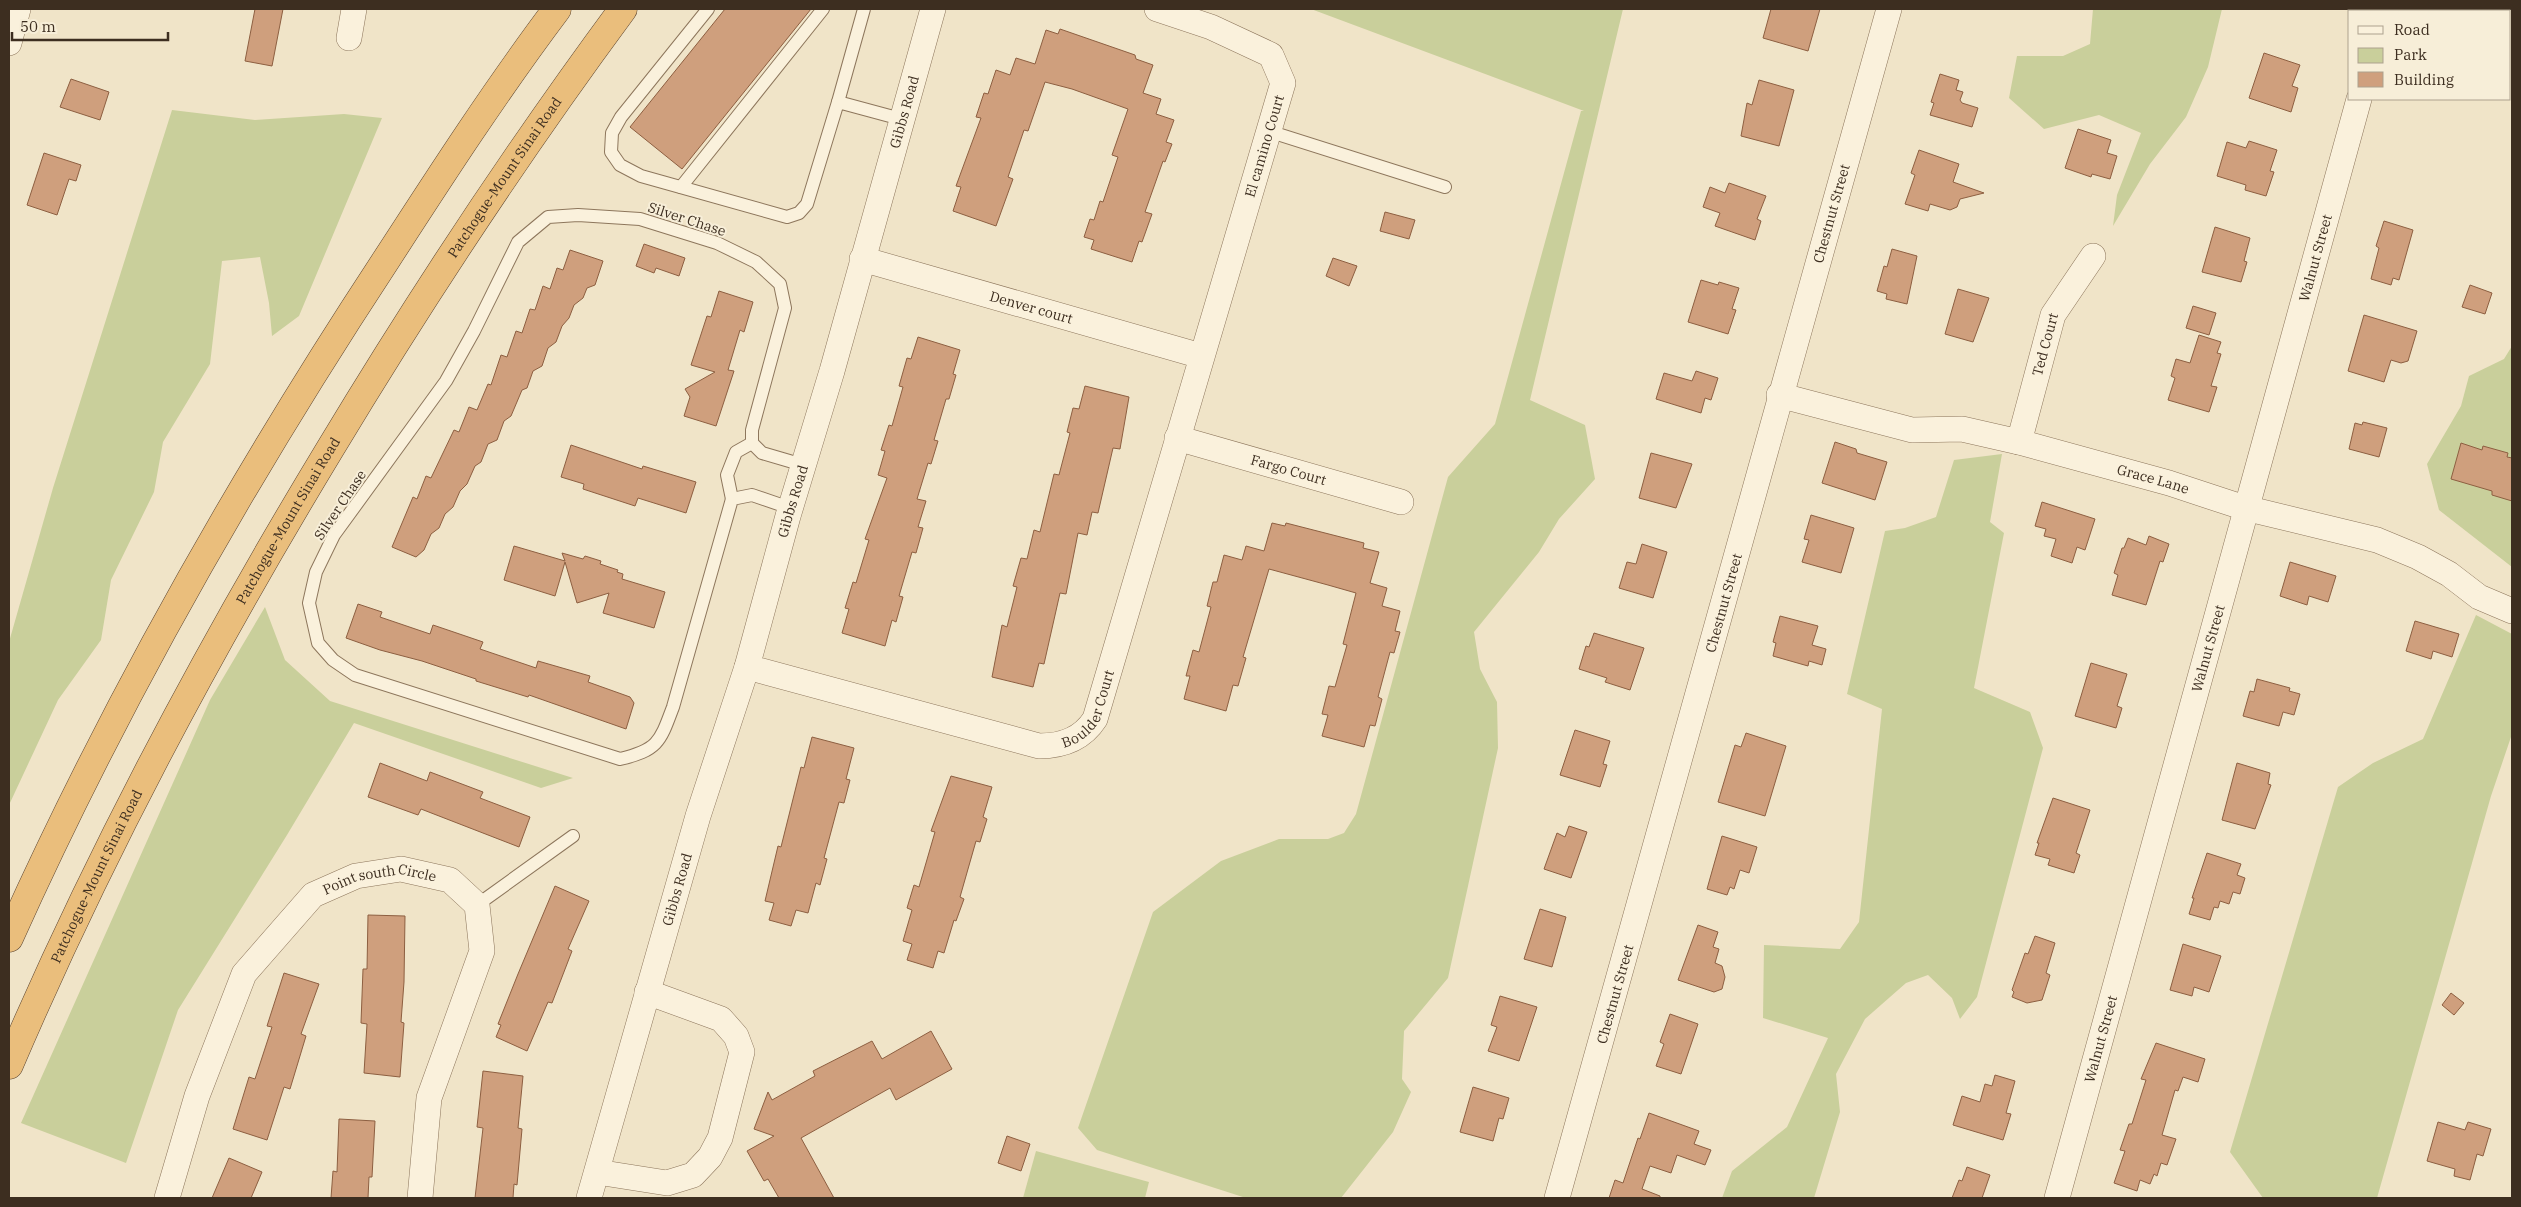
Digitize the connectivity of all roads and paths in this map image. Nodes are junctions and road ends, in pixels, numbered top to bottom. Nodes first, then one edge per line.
1 (18, 9) edge
2 (354, 9) edge
3 (557, 9) edge
4 (623, 9) edge
5 (708, 9) edge
6 (823, 9) edge
7 (864, 9) edge
8 (932, 9) edge
9 (1157, 9) edge
10 (1888, 9) edge
11 (348, 38) dead end
12 (9, 43) edge
13 (2359, 100) edge
14 (838, 102) junction
15 (901, 119) junction
16 (1268, 131) junction
17 (680, 187) junction
18 (1445, 187) dead end
19 (2094, 256) dead end
20 (862, 259) junction
21 (1201, 356) junction
22 (1779, 395) junction
23 (1177, 438) junction
24 (2019, 442) junction
25 (752, 443) junction
26 (803, 465) junction
27 (732, 498) junction
28 (1401, 502) dead end
29 (790, 508) junction
30 (2245, 508) junction
31 (2512, 611) edge
32 (747, 667) junction
33 (573, 836) dead end
34 (477, 905) junction
35 (9, 938) edge
36 (647, 992) junction
37 (9, 1065) edge
38 (596, 1172) junction
39 (167, 1198) edge
40 (420, 1198) edge
41 (589, 1198) edge
42 (1557, 1198) edge
43 (2057, 1198) edge

1 - 12 street
2 - 11 street
3 - 35 highway
4 - 37 highway, Patchogue-Mount Sinai Road
5 - 17 lane
6 - 17 lane
7 - 14 lane
8 - 15 street, Gibbs Road
9 - 16 street, El camino Court
10 - 22 street, Chestnut Street
13 - 30 street, Walnut Street
14 - 15 lane
14 - 17 lane
15 - 20 street, Gibbs Road
16 - 18 lane
16 - 21 street, El camino Court
19 - 24 street, Ted Court
20 - 21 street, Denver court
20 - 26 street, Gibbs Road
21 - 23 street, Boulder Court
22 - 24 street, Grace Lane
22 - 42 street, Chestnut Street
23 - 28 street, Fargo Court
23 - 32 street, Boulder Court
24 - 30 street, Grace Lane
25 - 26 lane
25 - 27 lane
25 - 27 lane, Silver Chase
26 - 29 street, Gibbs Road
27 - 29 lane
29 - 32 street, Gibbs Road
30 - 31 street, Grace Lane
30 - 43 street, Walnut Street
32 - 36 street, Gibbs Road
33 - 34 lane
34 - 39 street, Point south Circle
34 - 40 street
36 - 38 street, Gibbs Road
36 - 38 street
38 - 41 street, Gibbs Road

